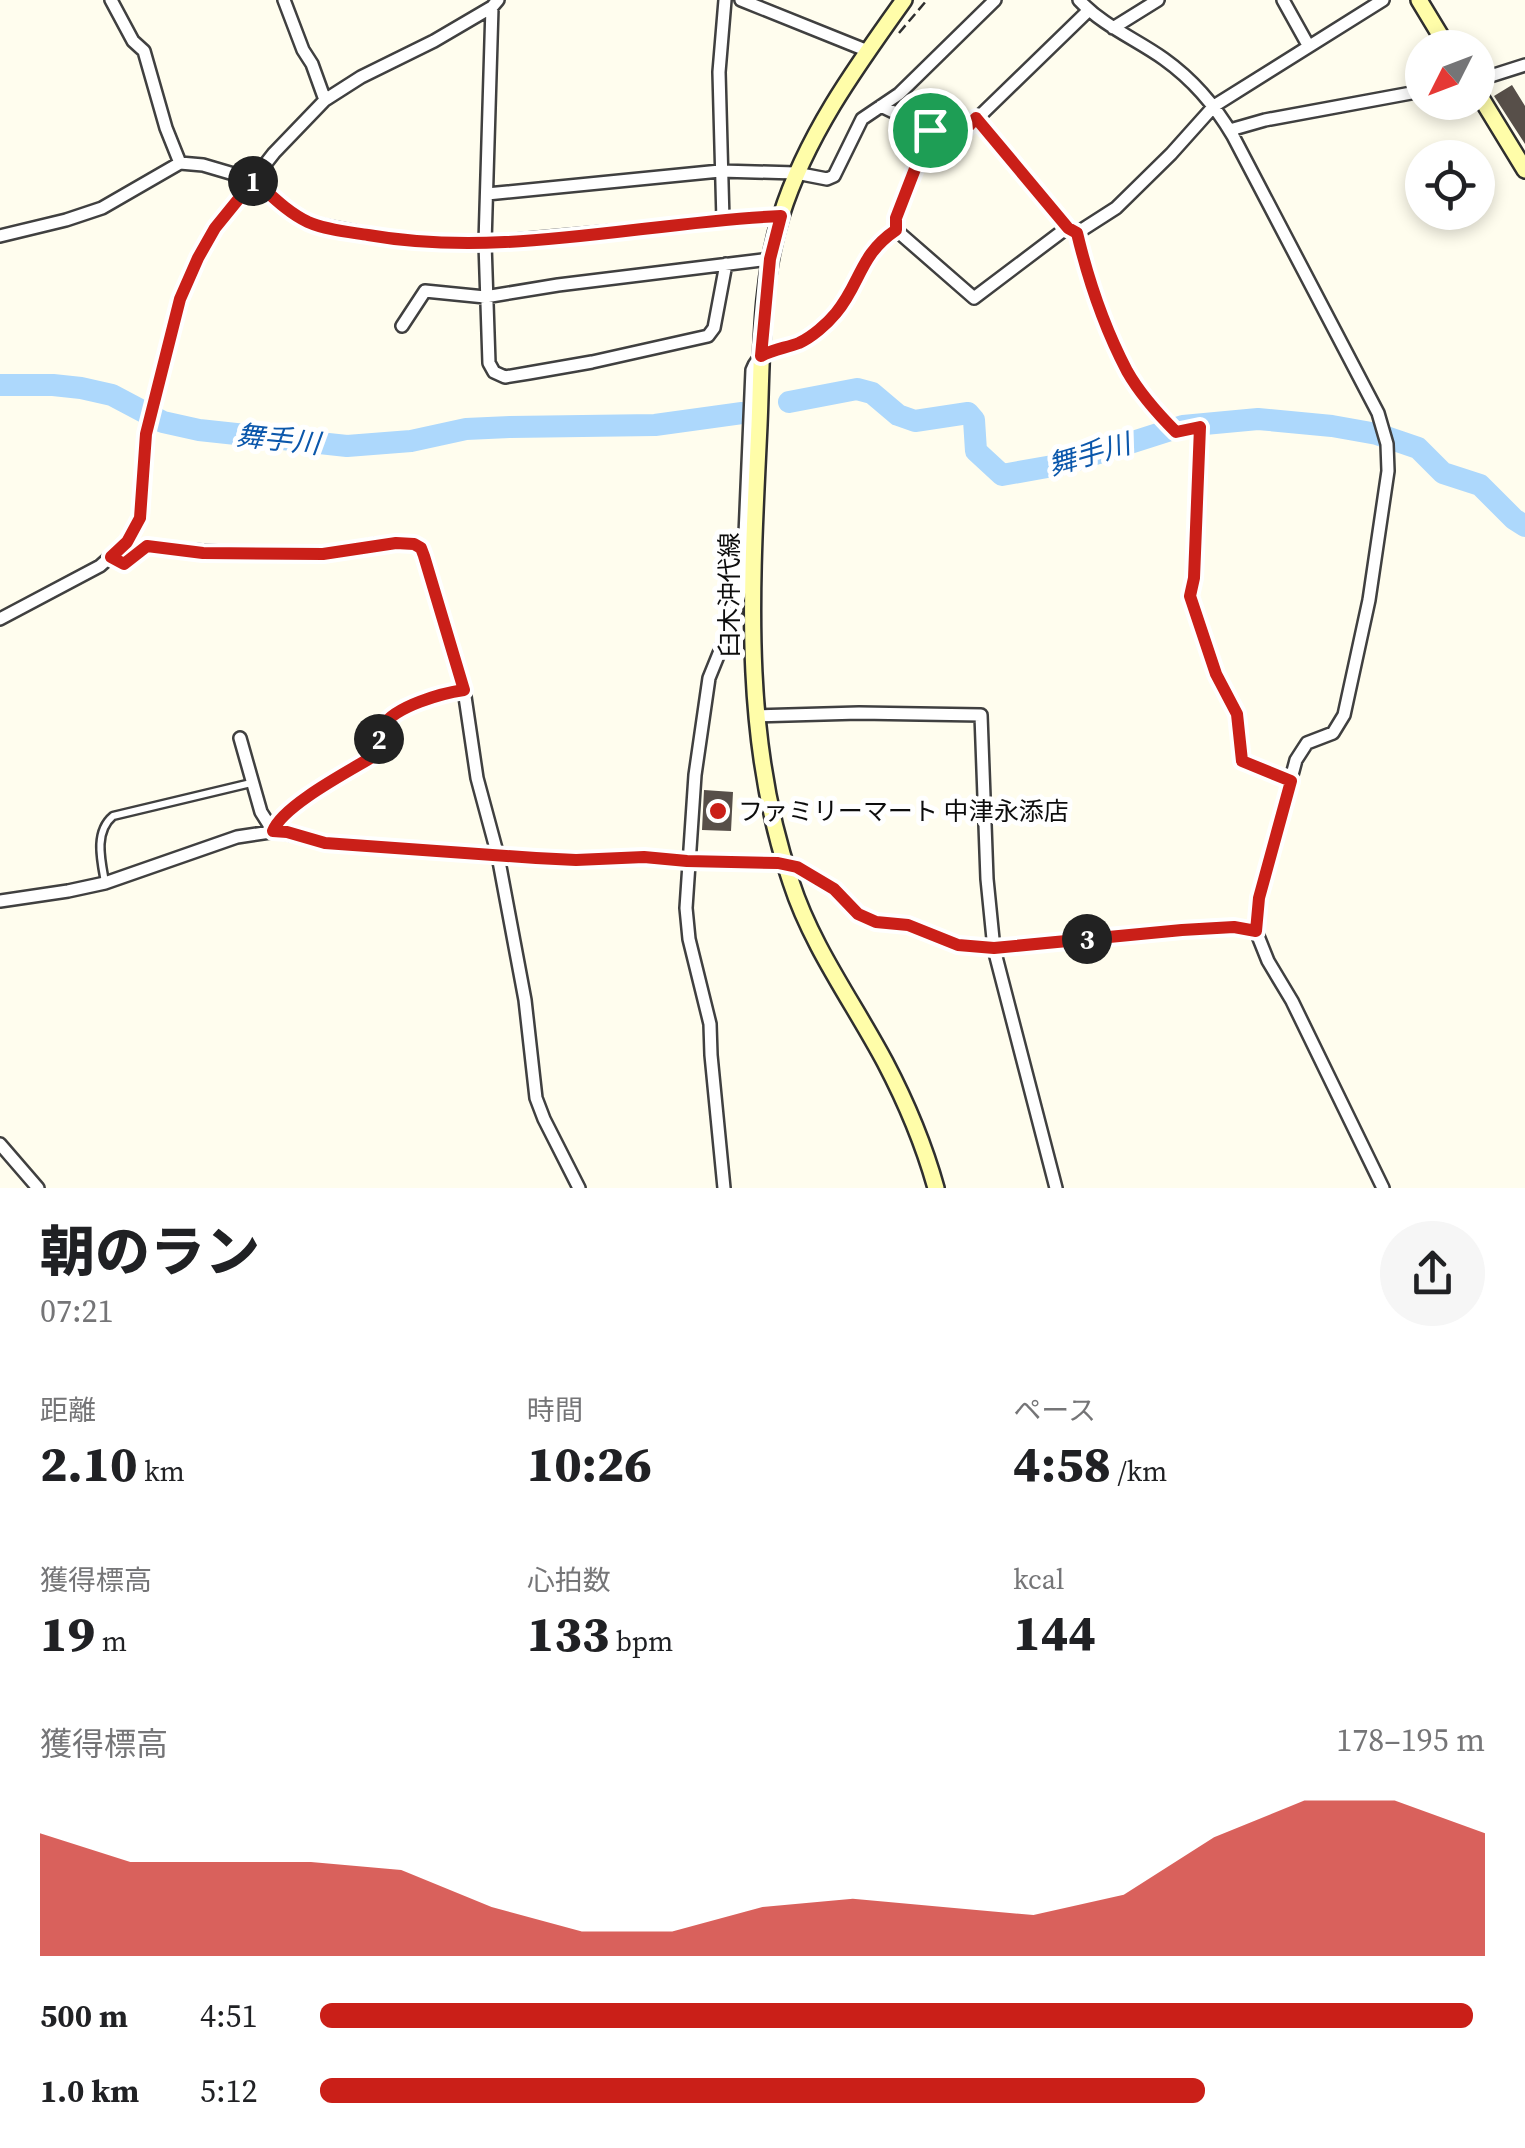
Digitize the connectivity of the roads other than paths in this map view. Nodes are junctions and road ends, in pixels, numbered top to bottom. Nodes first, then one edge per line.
1 (110, 0) edge
2 (284, 0) edge
3 (725, 0) edge
4 (741, 0) edge
5 (904, 0) edge
6 (995, 0) edge
7 (1079, 0) edge
8 (1158, 0) edge
9 (1283, 0) edge
10 (1383, 0) edge
11 (1419, 0) edge
12 (495, 4) edge
13 (1089, 10) junction
14 (1113, 28) junction
15 (1437, 30) edge
16 (1308, 45) junction
17 (868, 51) junction
18 (1525, 65) edge
19 (1495, 75) edge
20 (1405, 94) edge
21 (325, 100) junction
22 (881, 106) junction
23 (1214, 106) junction
24 (976, 118) junction
25 (1494, 120) edge
26 (930, 130) junction
27 (1230, 130) junction
28 (180, 163) junction
29 (1525, 170) edge
30 (720, 171) junction
31 (796, 173) junction
32 (254, 180) junction
33 (487, 194) junction
34 (781, 216) junction
35 (723, 222) junction
36 (896, 230) junction
37 (1072, 230) junction
38 (0, 236) edge
39 (485, 242) junction
40 (770, 259) junction
41 (726, 264) junction
42 (485, 297) junction
43 (402, 326) dead end
44 (761, 356) junction
45 (111, 557) junction
46 (0, 619) edge
47 (464, 690) junction
48 (756, 716) junction
49 (240, 738) dead end
50 (252, 783) junction
51 (273, 831) junction
52 (498, 856) junction
53 (687, 861) junction
54 (785, 865) junction
55 (105, 882) junction
56 (0, 901) edge
57 (1256, 931) junction
58 (994, 948) junction
59 (0, 1144) edge
60 (38, 1188) edge
61 (578, 1188) edge
62 (724, 1188) edge
63 (936, 1188) edge
64 (1056, 1188) edge
65 (1384, 1188) edge

1 - 28 street
2 - 21 street
3 - 30 street
4 - 17 street
5 - 17 main road, 臼木沖代線
6 - 22 street
7 - 13 street
8 - 14 street
9 - 16 street
10 - 16 street
11 - 15 main road
12 - 21 street
12 - 33 street
13 - 14 street
13 - 24 street
14 - 23 street
16 - 23 street
17 - 31 main road, 臼木沖代線
18 - 19 street
20 - 27 street
21 - 32 street
22 - 26 street
22 - 31 street
23 - 27 street
23 - 37 street
24 - 26 street
24 - 37 street
25 - 29 main road
26 - 36 street
27 - 57 street
28 - 32 street
28 - 38 street
30 - 31 street
30 - 33 street
30 - 35 street
31 - 34 main road, 臼木沖代線
32 - 39 street
32 - 45 street
33 - 39 street
34 - 35 street
34 - 40 main road, 臼木沖代線
35 - 39 street
36 - 37 street
36 - 44 street
39 - 42 street
40 - 41 street
40 - 44 main road, 臼木沖代線
41 - 42 street
41 - 42 street
42 - 43 street
44 - 48 main road, 臼木沖代線
44 - 53 street
45 - 46 street
45 - 47 street
47 - 51 street
47 - 52 street
48 - 54 main road, 臼木沖代線
48 - 58 street
49 - 50 street
50 - 51 street
50 - 55 lane
51 - 52 street
51 - 55 street
52 - 53 street
52 - 61 street
53 - 54 street
53 - 62 street
54 - 58 street
54 - 63 main road, 臼木沖代線
55 - 56 street
57 - 58 street
57 - 65 street
58 - 64 street
59 - 60 street

